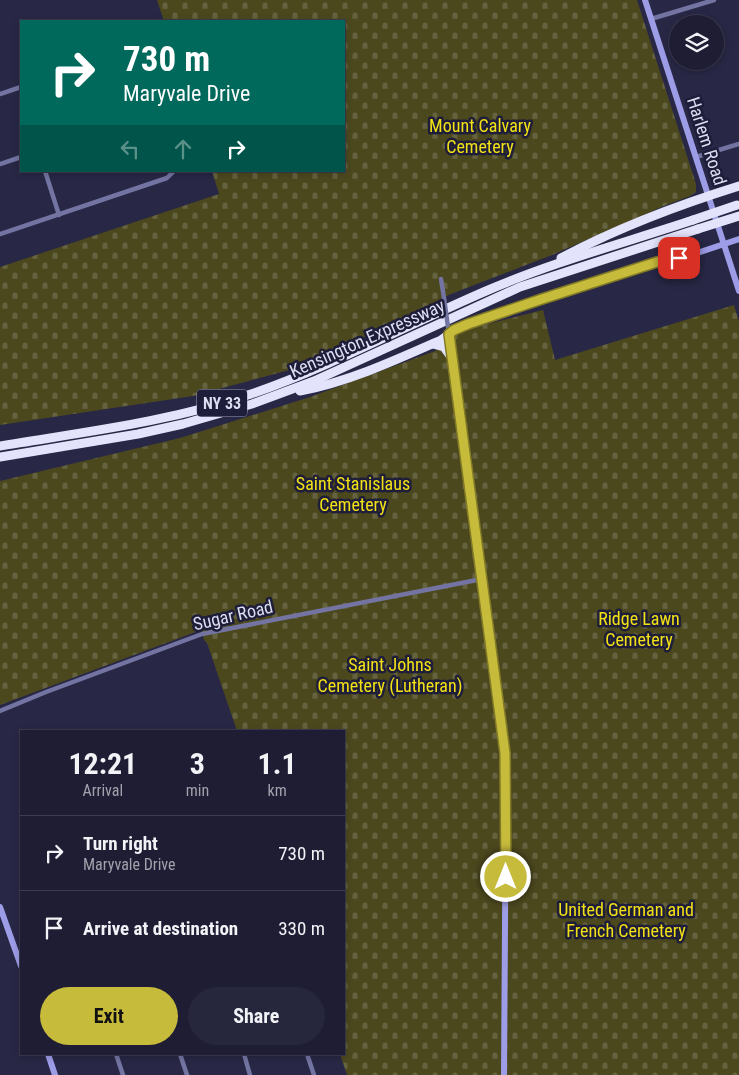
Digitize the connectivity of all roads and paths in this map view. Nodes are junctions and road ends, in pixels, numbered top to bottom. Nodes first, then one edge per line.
1 (645, 0) edge
2 (714, 0) edge
3 (651, 19) junction
4 (20, 87) edge
5 (0, 94) edge
6 (739, 144) edge
7 (20, 157) edge
8 (696, 157) junction
9 (0, 164) edge
10 (45, 172) edge
11 (173, 172) edge
12 (739, 186) edge
13 (709, 195) junction
14 (738, 205) edge
15 (59, 214) junction
16 (739, 216) edge
17 (0, 234) edge
18 (739, 239) edge
19 (724, 244) junction
20 (536, 271) junction
21 (442, 279) dead end
22 (739, 291) edge
23 (449, 331) junction
24 (433, 344) junction
25 (452, 358) junction
26 (275, 396) junction
27 (3, 445) edge
28 (0, 458) edge
29 (482, 579) junction
30 (0, 711) edge
31 (0, 907) edge
32 (20, 963) edge
33 (48, 1055) edge
34 (116, 1055) edge
35 (180, 1055) edge
36 (244, 1055) edge
37 (307, 1055) edge
38 (55, 1075) edge
39 (123, 1075) edge
40 (187, 1075) edge
41 (250, 1075) edge
42 (314, 1075) edge
43 (504, 1075) edge

1 - 3 street, Harlem Road
2 - 3 street
3 - 8 street, Harlem Road
4 - 5 street
6 - 8 street
7 - 9 street
8 - 13 street, Harlem Road
10 - 15 street
11 - 15 street
12 - 13 highway
13 - 19 street, Harlem Road
13 - 20 highway
14 - 20 highway, Kensington Expressway / NY 33, bridge
15 - 17 street
16 - 26 highway, Kensington Expressway / NY 33, bridge
18 - 19 street
19 - 22 street, Harlem Road
19 - 23 street
20 - 27 highway, Kensington Expressway / NY 33
21 - 23 street, bridge
23 - 24 highway
23 - 25 street
24 - 25 highway
24 - 26 highway
25 - 29 street
26 - 28 highway, Kensington Expressway / NY 33
29 - 30 street, Sugar Road
29 - 43 street
31 - 32 street
33 - 38 street
34 - 39 street
35 - 40 street
36 - 41 street
37 - 42 street

